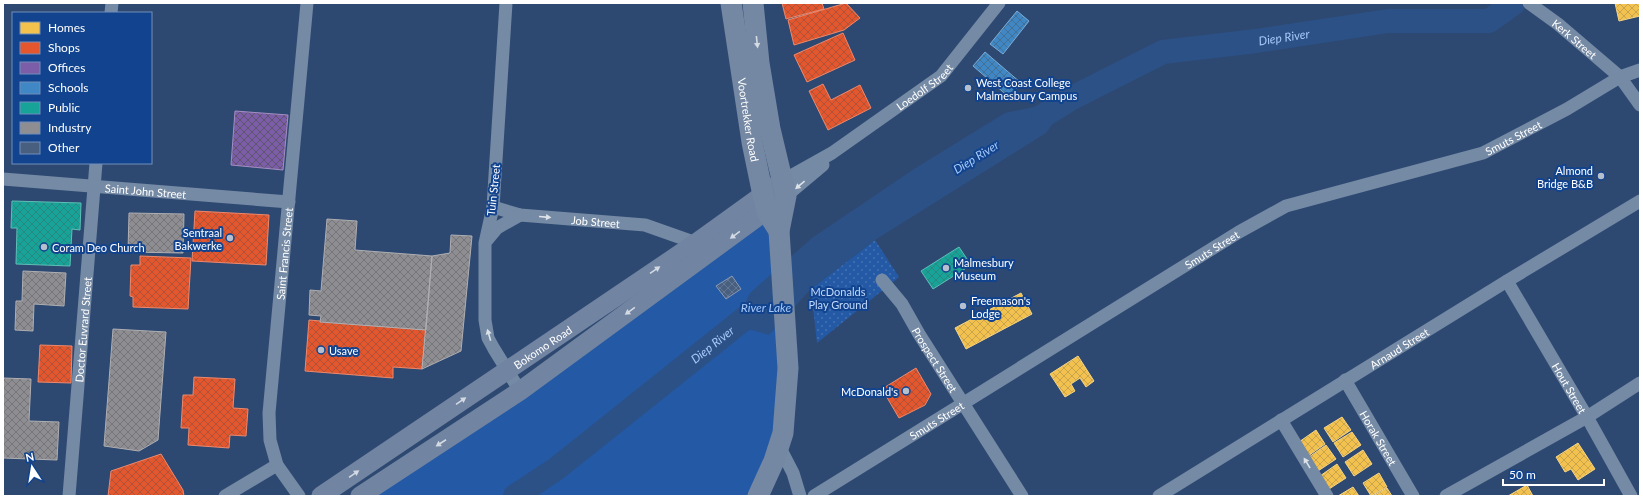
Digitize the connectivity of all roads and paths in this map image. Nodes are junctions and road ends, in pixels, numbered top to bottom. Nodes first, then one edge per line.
1 (307, 3) edge
2 (506, 3) edge
3 (731, 3) edge
4 (753, 3) edge
5 (999, 3) edge
6 (1529, 3) edge
7 (1640, 70) edge
8 (1620, 77) junction
9 (1640, 105) edge
10 (96, 164) edge
11 (3, 179) edge
12 (94, 188) junction
13 (784, 189) junction
14 (1640, 201) edge
15 (288, 202) junction
16 (765, 203) junction
17 (493, 208) junction
18 (520, 215) junction
19 (779, 231) junction
20 (696, 243) junction
21 (485, 244) junction
22 (882, 280) dead end
23 (1507, 281) junction
24 (506, 370) junction
25 (1345, 380) junction
26 (1640, 383) edge
27 (520, 391) junction
28 (963, 403) junction
29 (1587, 417) junction
30 (1281, 420) junction
31 (779, 446) junction
32 (278, 465) junction
33 (69, 496) edge
34 (225, 496) edge
35 (299, 496) edge
36 (321, 496) edge
37 (360, 496) edge
38 (758, 496) edge
39 (800, 496) edge
40 (814, 496) edge
41 (1022, 496) edge
42 (1159, 496) edge
43 (1327, 496) edge
44 (1413, 496) edge
45 (1446, 496) edge
46 (1631, 496) edge

1 - 15 street, Saint Francis Street
2 - 17 street, Tuin Street
3 - 16 main road, Voortrekker Road
4 -> 13 main road, Voortrekker Road
5 - 13 street, Loedolf Street
6 - 8 street, Kerk Street
7 - 8 street, Smuts Street
8 - 9 street, Kerk Street
8 - 28 street, Smuts Street
10 - 12 street, Doctor Euvrard Street
11 - 12 street, Saint John Street
12 - 15 street, Saint John Street
12 - 33 street, Doctor Euvrard Street
13 - 16 main road
13 - 19 main road, Voortrekker Road
14 - 23 street, Arnaud Street
15 - 32 street, Saint Francis Street
16 - 19 main road, Voortrekker Road
16 - 20 main road, Bokomo Road
16 -> 27 main road, Bokomo Road
17 - 18 street, Job Street
17 - 21 street, Tuin Street
18 -> 20 street, Job Street
18 - 21 street
19 - 31 main road, Voortrekker Road
24 -> 20 main road, Bokomo Road
24 -> 21 street, Tuin Street
22 - 28 street, Prospect Street
23 - 25 street, Arnaud Street
23 - 29 street, Hout Street
24 - 27 street, Tuin Street
36 -> 24 main road, Bokomo Road
25 - 30 street, Arnaud Street
25 - 44 street, Horak Street
26 - 29 street
27 -> 37 main road, Bokomo Road
28 - 40 street, Smuts Street
28 - 41 street, Prospect Street
29 - 45 street
29 - 46 street, Hout Street
30 - 42 street, Arnaud Street
43 -> 30 street
31 - 38 main road, Voortrekker Road
31 - 39 street
32 - 34 street
32 - 35 street, Saint Francis Street

